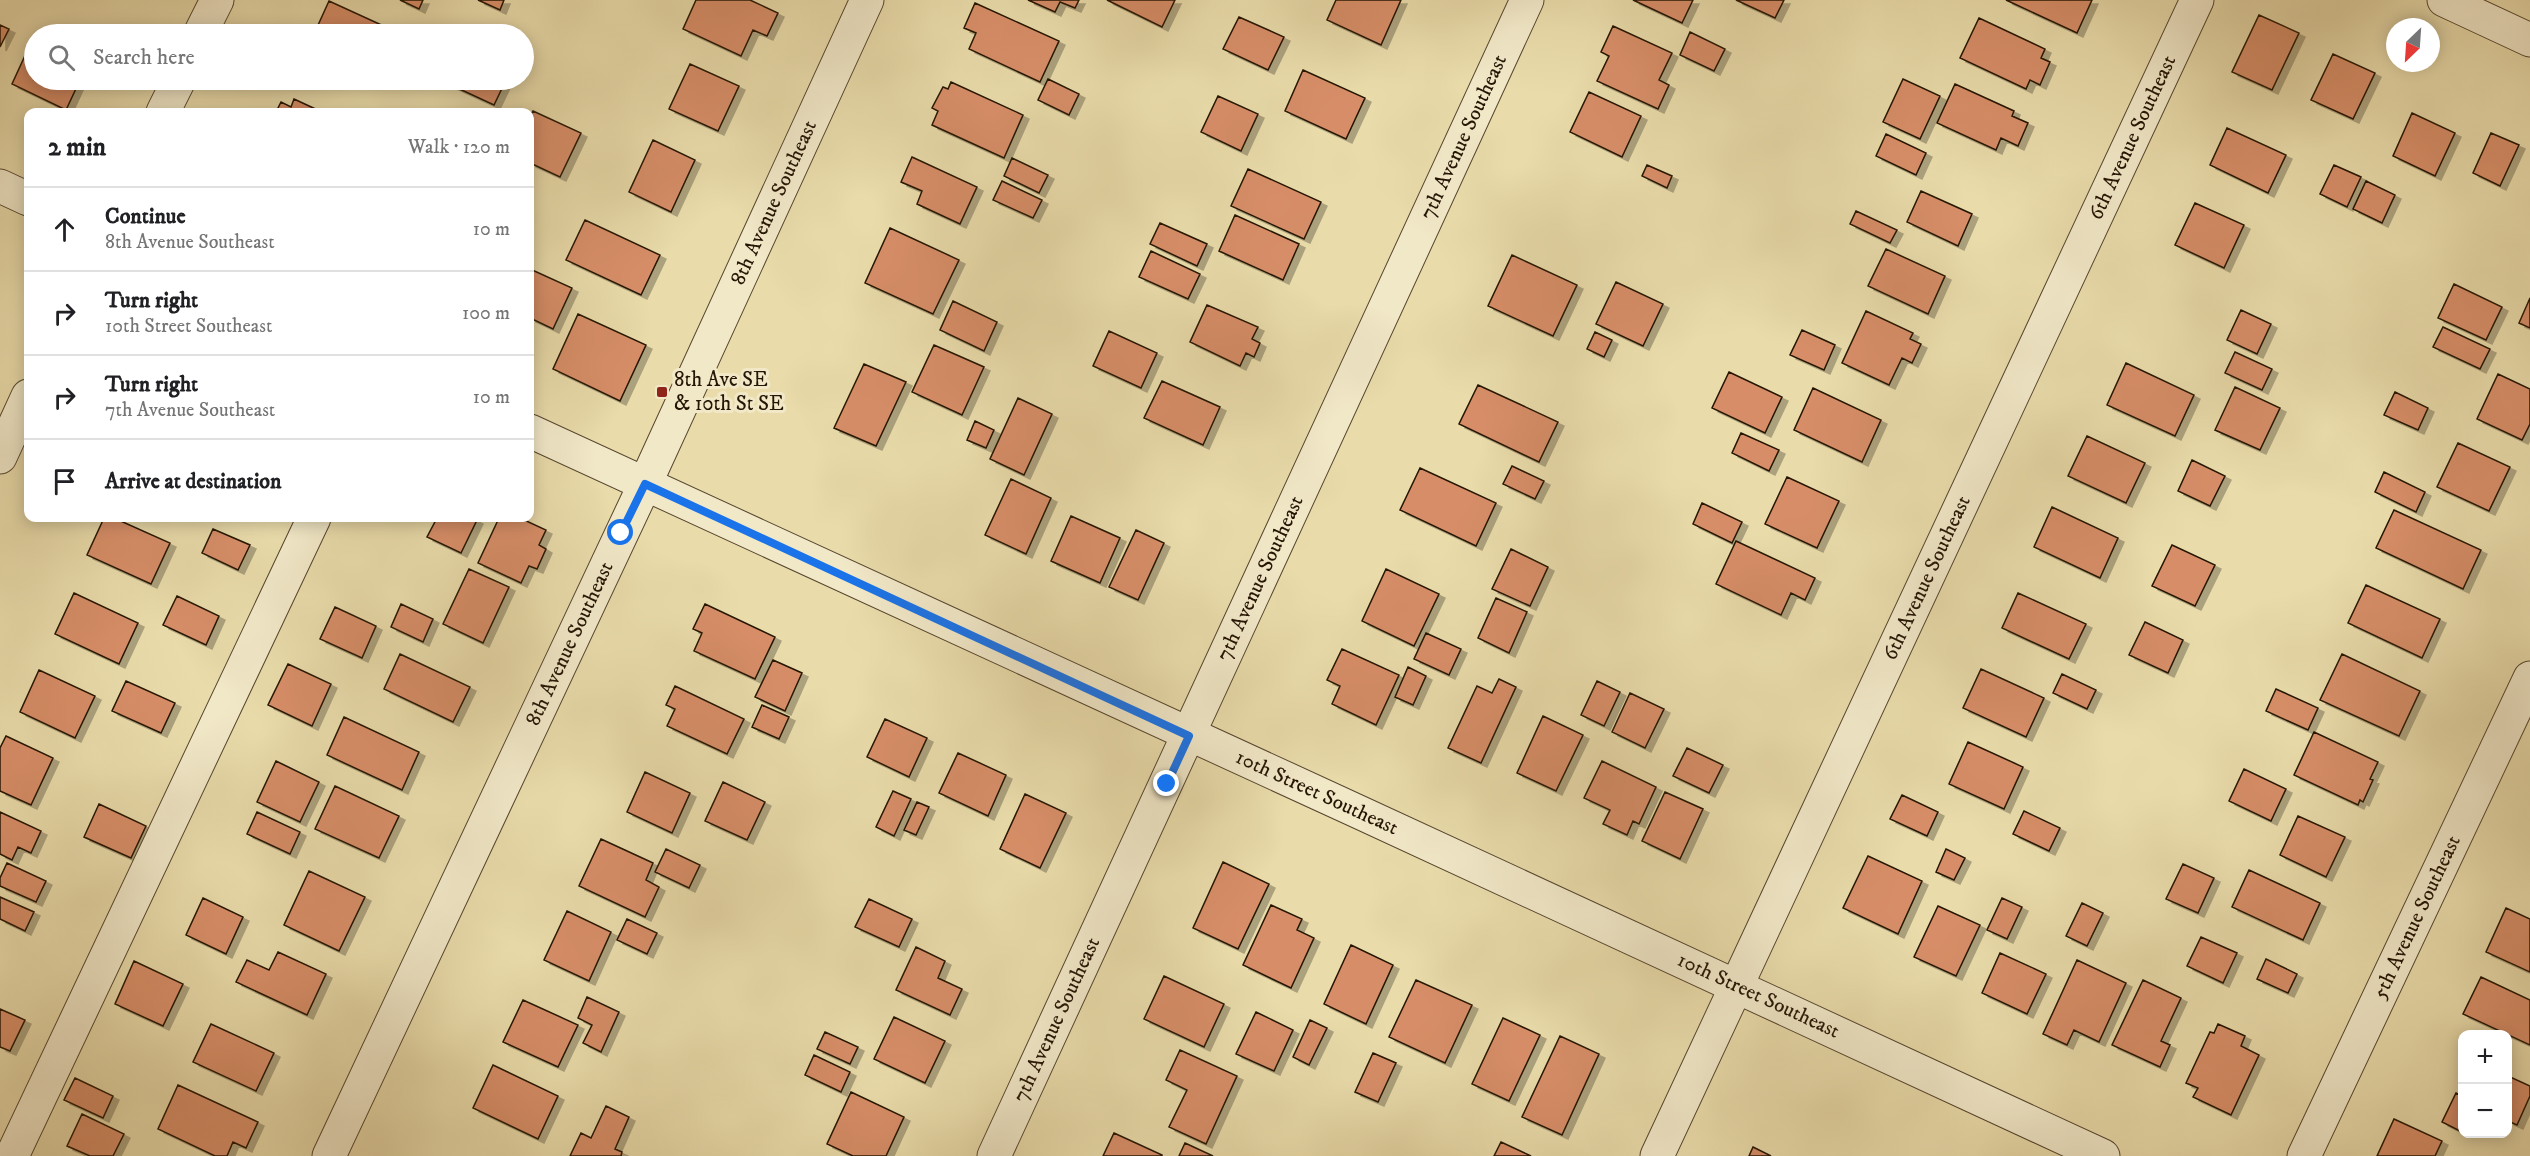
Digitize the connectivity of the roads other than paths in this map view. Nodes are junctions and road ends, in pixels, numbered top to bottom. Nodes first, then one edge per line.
1 (217, 0) edge
2 (867, 0) edge
3 (1527, 0) edge
4 (2197, 0) edge
5 (2444, 0) edge
6 (205, 24) edge
7 (2530, 40) edge
8 (174, 90) edge
9 (165, 108) edge
10 (0, 186) edge
11 (24, 197) edge
12 (24, 405) edge
13 (534, 433) edge
14 (0, 457) edge
15 (645, 484) junction
16 (312, 522) edge
17 (2530, 678) edge
18 (1189, 736) junction
19 (1737, 985) junction
20 (12, 1156) edge
21 (330, 1156) edge
22 (994, 1156) edge
23 (1657, 1156) edge
24 (2103, 1156) edge
25 (2304, 1156) edge

1 - 6 street
2 - 15 street, 8th Avenue Southeast
3 - 18 street, 7th Avenue Southeast
4 - 19 street, 6th Avenue Southeast
5 - 7 street
8 - 9 street
10 - 11 street
12 - 14 street
13 - 15 street, 10th Street Southeast
15 - 18 street, 10th Street Southeast
15 - 21 street, 8th Avenue Southeast
16 - 20 street
17 - 25 street, 5th Avenue Southeast
18 - 19 street, 10th Street Southeast
18 - 22 street, 7th Avenue Southeast
19 - 23 street, 6th Avenue Southeast
19 - 24 street, 10th Street Southeast

